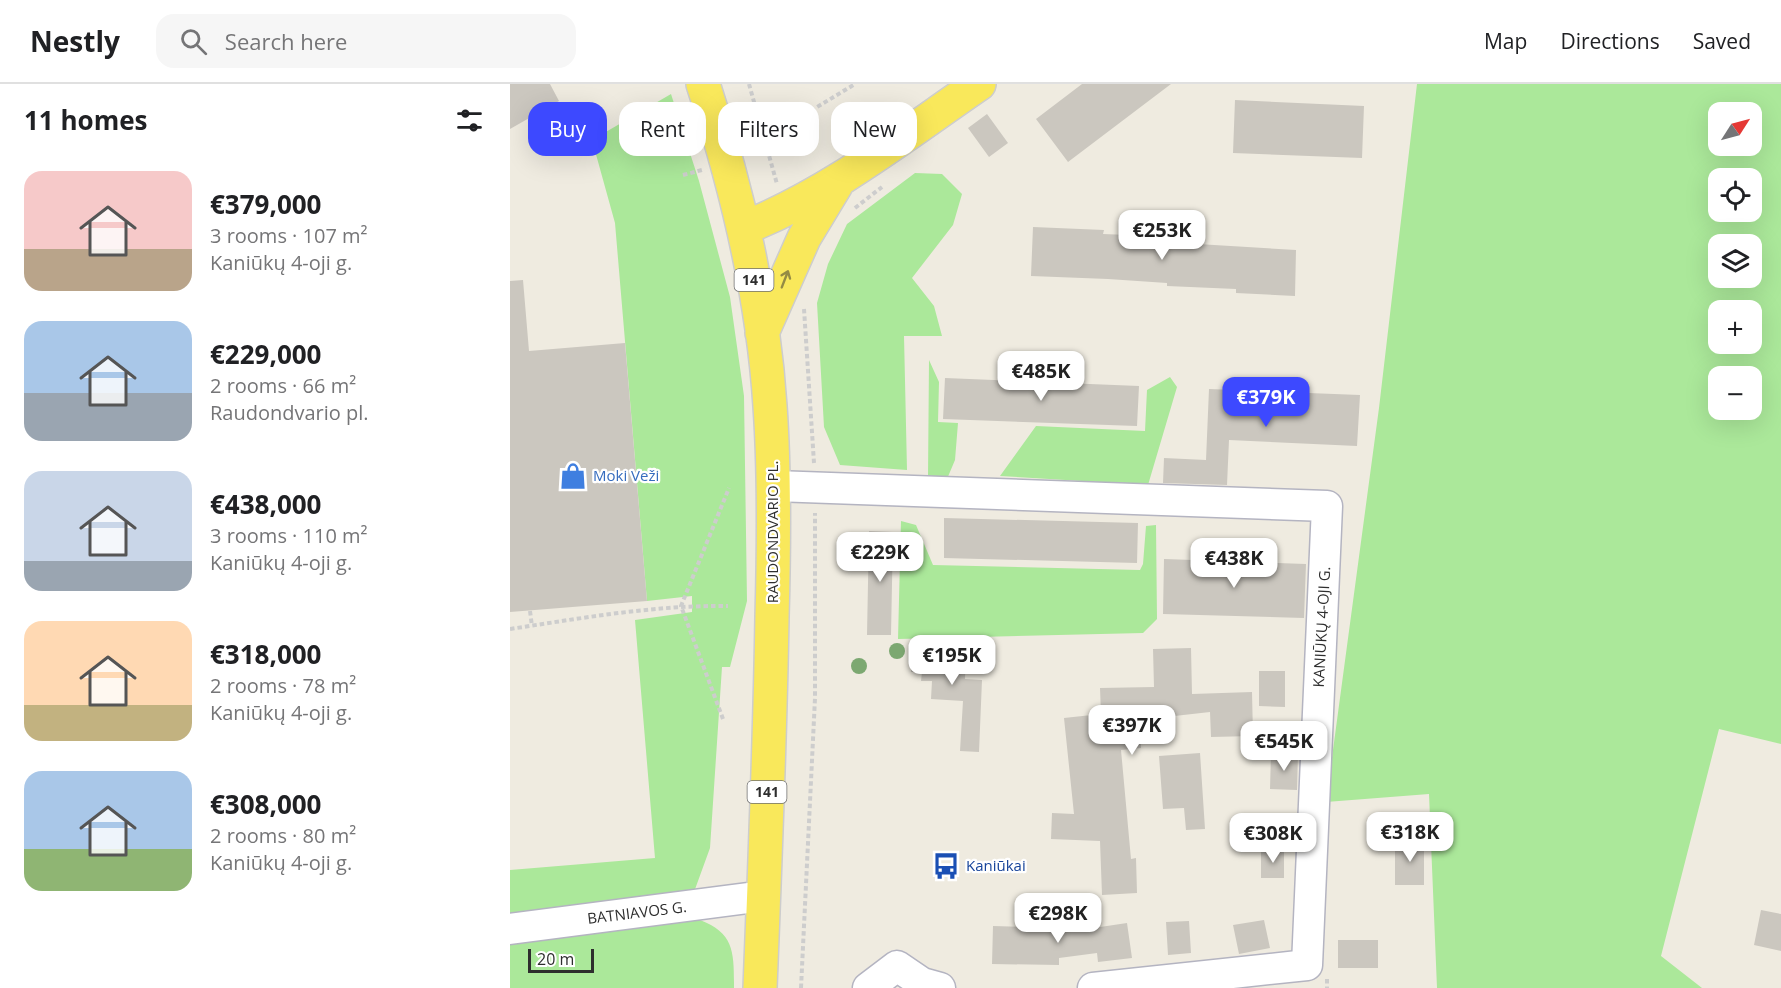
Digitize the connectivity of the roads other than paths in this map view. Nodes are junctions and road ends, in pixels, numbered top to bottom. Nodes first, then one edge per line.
1 (703, 84) edge
2 (979, 84) edge
3 (838, 182) junction
4 (744, 228) junction
5 (762, 333) junction
6 (774, 486) junction
7 (764, 896) junction
8 (510, 929) edge
9 (760, 988) edge
10 (868, 988) edge
11 (940, 988) edge
12 (1093, 988) edge

1 - 4 main road, RAUDONDVARIO PL. / 141
2 - 3 main road
3 - 4 main road
5 -> 3 main road
4 - 5 main road, RAUDONDVARIO PL. / 141
5 - 6 main road, RAUDONDVARIO PL. / 141
6 - 7 main road, RAUDONDVARIO PL. / 141
6 - 12 street, KANIŪKŲ 4-OJI G.
7 - 8 street, BATNIAVOS G.
7 - 9 main road, RAUDONDVARIO PL. / 141
10 - 11 street

